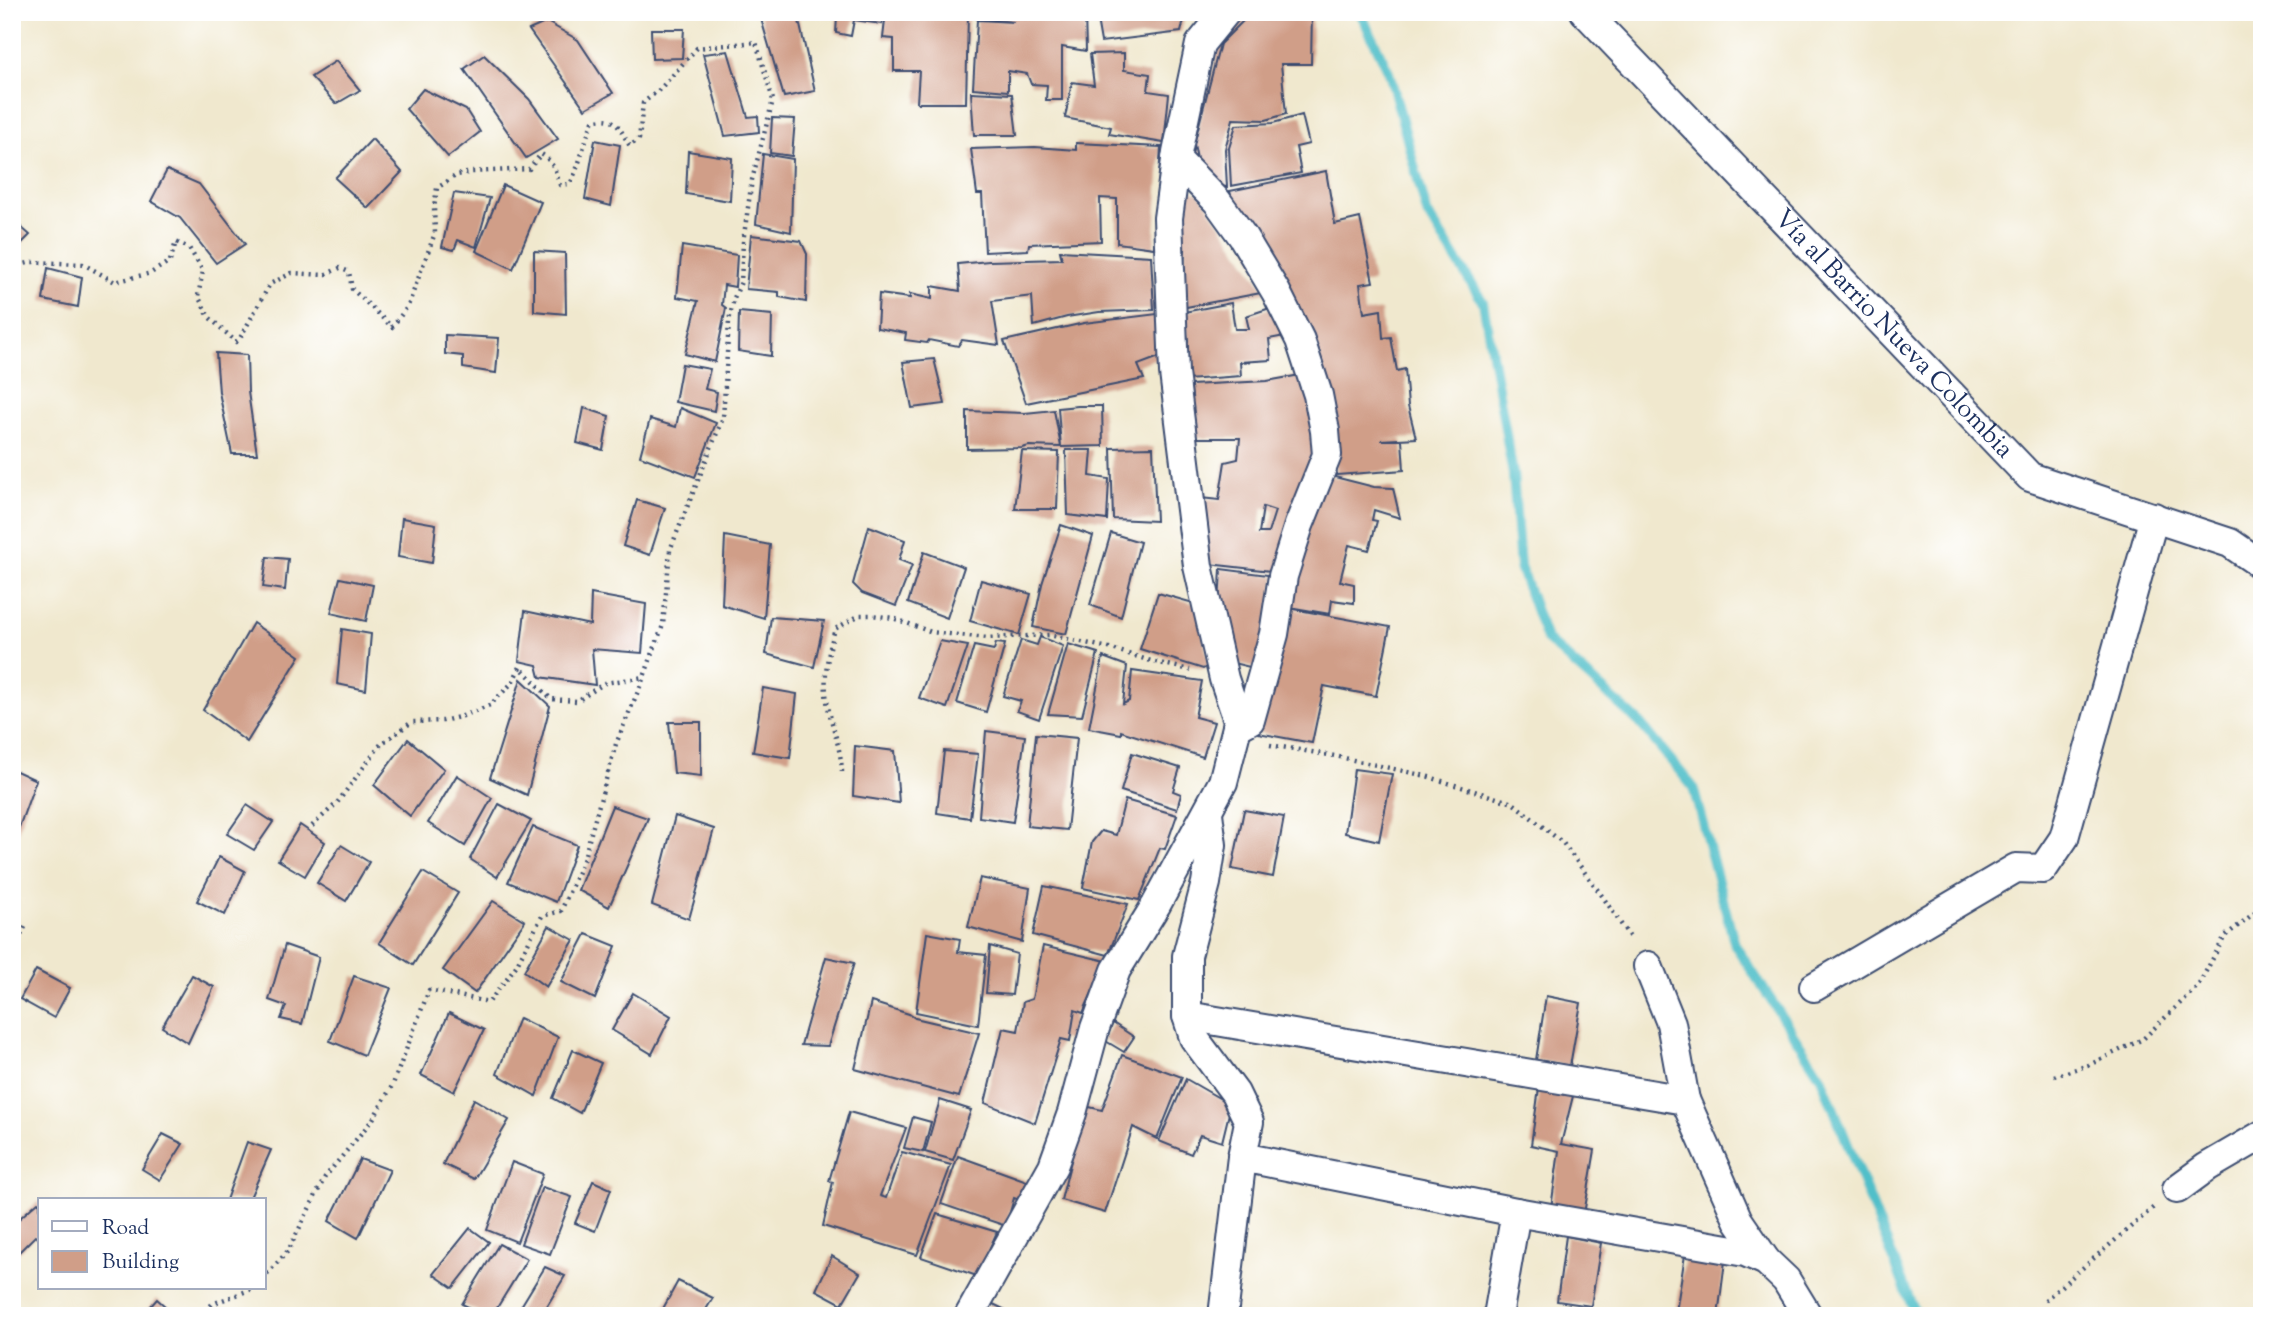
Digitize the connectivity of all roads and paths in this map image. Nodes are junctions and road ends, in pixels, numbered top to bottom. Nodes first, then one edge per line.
1 (1226, 12) edge
2 (1585, 12) edge
3 (1176, 159) junction
4 (12, 267) edge
5 (2154, 517) junction
6 (2262, 565) edge
7 (644, 677) junction
8 (1224, 678) junction
9 (1236, 733) junction
10 (842, 772) dead end
11 (1208, 813) junction
12 (312, 826) dead end
13 (2262, 907) edge
14 (25, 927) dead end
15 (12, 954) edge
16 (1648, 967) joint
17 (1814, 987) dead end
18 (1187, 1016) junction
19 (2053, 1076) dead end
20 (1685, 1100) junction
21 (2262, 1135) edge
22 (1242, 1157) junction
23 (2177, 1189) joint
24 (1516, 1212) junction
25 (1766, 1261) junction
26 (266, 1275) edge
27 (250, 1290) edge
28 (2045, 1300) dead end
29 (1225, 1315) edge
30 (201, 1316) edge
31 (969, 1316) edge
32 (1497, 1316) edge
33 (1808, 1316) edge

1 - 3 street
2 - 5 street, Vía al Barrio Nueva Colombia
3 - 8 street
3 - 9 street
4 - 7 path
5 - 6 street, Vía al Barrio Nueva Colombia
5 - 17 street
7 - 12 path
7 - 26 path
8 - 9 street
8 - 10 path
9 - 11 street
9 - 16 path
11 - 18 street
11 - 31 street
13 - 19 path
14 - 15 path
16 - 20 street
18 - 20 street
18 - 22 street
20 - 25 street
21 - 23 street
22 - 24 street
22 - 29 street
23 - 28 path
24 - 25 street
24 - 32 street
25 - 33 street
27 - 30 path

